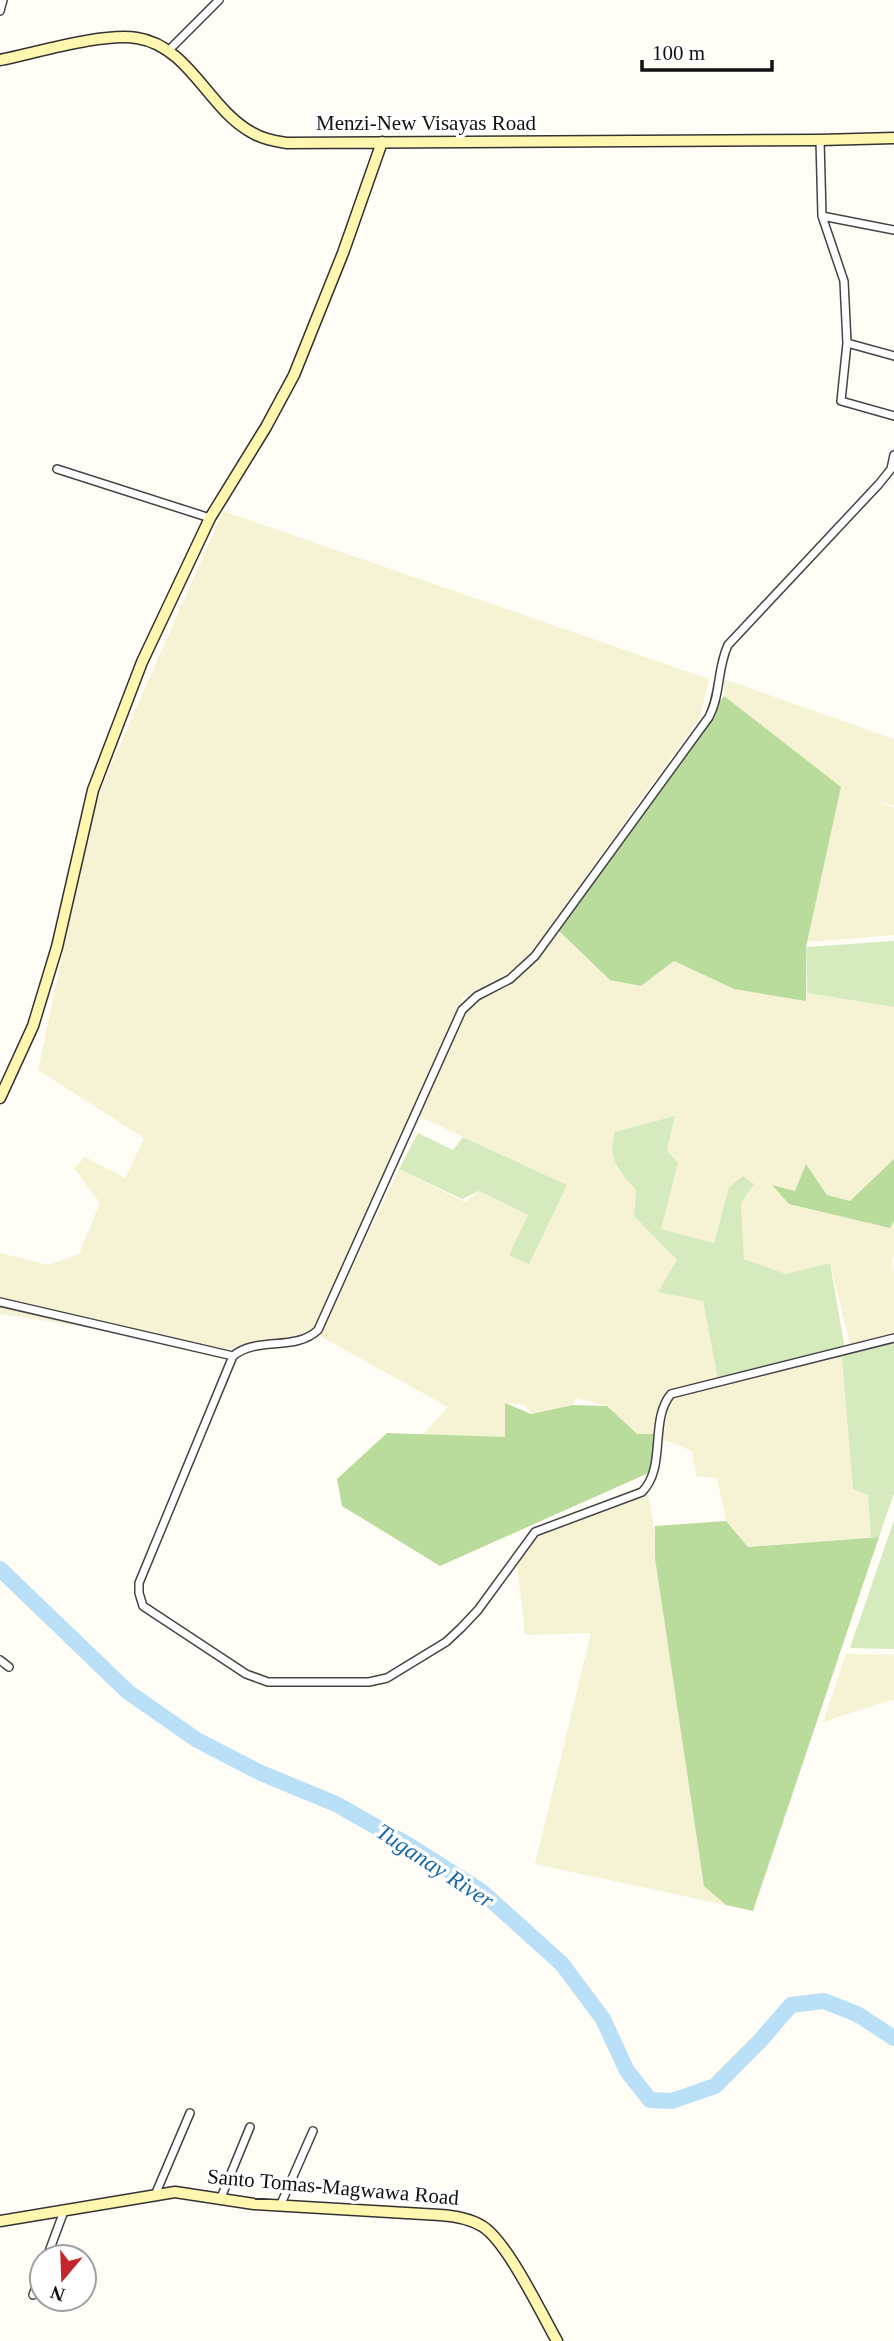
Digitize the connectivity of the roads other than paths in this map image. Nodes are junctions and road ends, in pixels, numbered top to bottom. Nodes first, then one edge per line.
1 (4, 0) edge
2 (219, 0) edge
3 (0, 10) edge
4 (168, 51) junction
5 (0, 60) edge
6 (894, 138) edge
7 (820, 141) junction
8 (382, 142) junction
9 (822, 216) junction
10 (894, 230) edge
11 (847, 342) junction
12 (894, 356) edge
13 (894, 416) edge
14 (894, 455) edge
15 (57, 469) dead end
16 (210, 518) junction
17 (0, 1098) edge
18 (0, 1302) edge
19 (894, 1338) edge
20 (233, 1356) junction
21 (0, 1660) edge
22 (9, 1667) dead end
23 (190, 2113) dead end
24 (250, 2127) dead end
25 (313, 2131) dead end
26 (155, 2195) junction
27 (220, 2200) junction
28 (280, 2206) junction
29 (64, 2211) junction
30 (0, 2221) edge
31 (52, 2243) edge
32 (557, 2341) edge

1 - 3 street
2 - 4 street
4 - 5 main road, Menzi-New Visayas Road
4 - 8 main road, Menzi-New Visayas Road
6 - 7 main road, Menzi-New Visayas Road
7 - 8 main road, Menzi-New Visayas Road
7 - 9 street
8 - 16 main road
9 - 10 street
9 - 11 street
11 - 12 street
11 - 13 street
14 - 20 street
15 - 16 street
16 - 17 main road
18 - 20 street
19 - 20 street
21 - 22 street
23 - 26 street
24 - 27 street
25 - 28 street
26 - 27 main road, Santo Tomas-Magwawa Road
26 - 29 main road, Santo Tomas-Magwawa Road
27 - 28 main road, Santo Tomas-Magwawa Road
28 - 32 main road, Santo Tomas-Magwawa Road
29 - 30 main road, Santo Tomas-Magwawa Road
29 - 31 street

